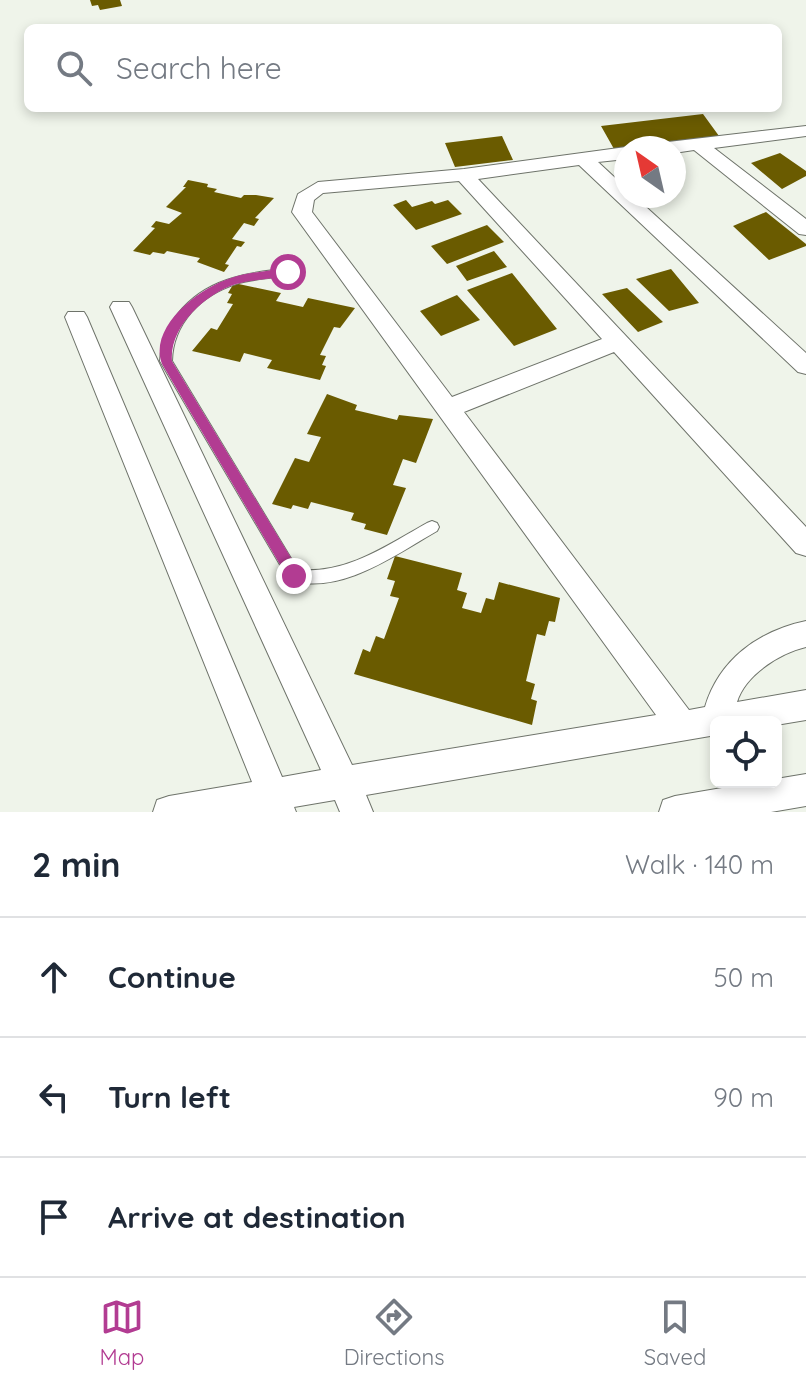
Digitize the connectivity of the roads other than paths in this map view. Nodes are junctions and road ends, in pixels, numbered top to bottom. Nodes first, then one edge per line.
1 (806, 131) edge
2 (698, 144) junction
3 (686, 146) edge
4 (614, 155) edge
5 (583, 159) junction
6 (464, 175) junction
7 (806, 229) edge
8 (288, 272) dead end
9 (121, 307) dead end
10 (76, 317) dead end
11 (618, 341) junction
12 (806, 366) edge
13 (449, 408) junction
14 (190, 426) junction
15 (432, 527) dead end
16 (806, 545) edge
17 (806, 634) edge
18 (806, 705) edge
19 (719, 716) edge
20 (745, 716) edge
21 (710, 722) edge
22 (683, 727) junction
23 (806, 790) edge
24 (351, 798) edge
25 (276, 804) edge
26 (753, 806) edge
27 (169, 812) edge
28 (675, 812) edge

1 - 2 street
2 - 3 street
2 - 7 street
4 - 5 street
5 - 6 street
5 - 12 street
6 - 11 street
6 - 13 street
8 - 14 lane
9 - 14 street
10 - 25 street
11 - 13 street
11 - 16 street
13 - 22 street
14 - 15 lane
14 - 24 street
17 - 19 street
18 - 20 street
21 - 22 street
22 - 24 street
23 - 26 street
24 - 25 street
25 - 27 street
26 - 28 street

